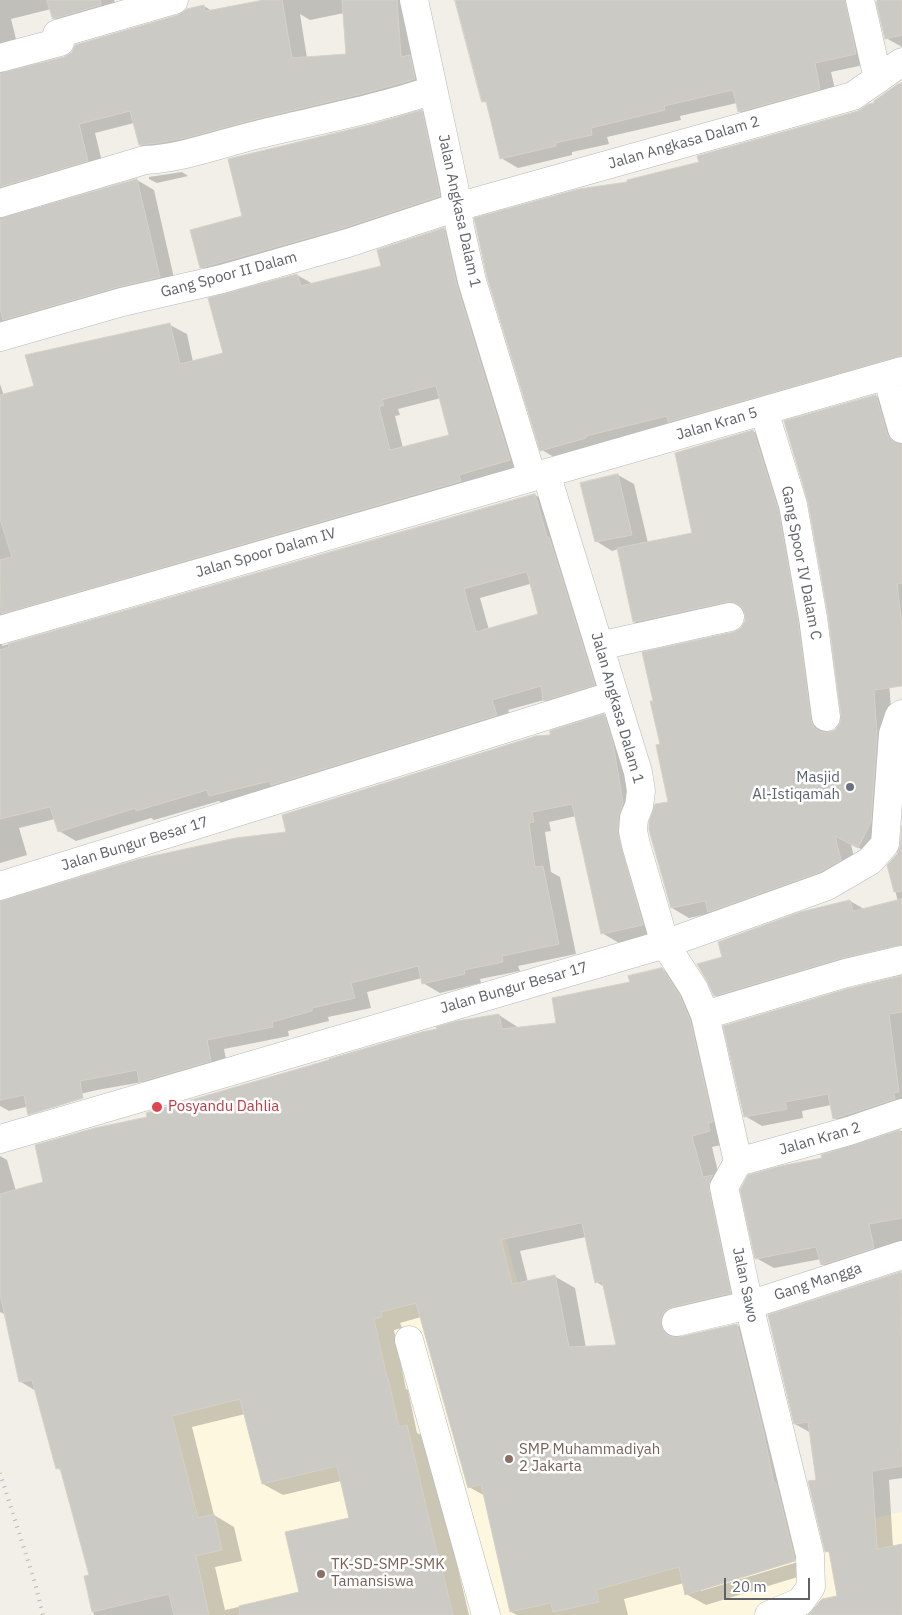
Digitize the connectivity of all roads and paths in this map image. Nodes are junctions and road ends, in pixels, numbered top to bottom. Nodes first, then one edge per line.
1 (174, 0) edge
2 (415, 0) edge
3 (860, 0) edge
4 (0, 58) edge
5 (902, 62) edge
6 (878, 80) junction
7 (433, 90) junction
8 (0, 203) edge
9 (457, 207) junction
10 (0, 337) edge
11 (894, 373) edge
12 (764, 410) junction
13 (902, 429) edge
14 (539, 475) junction
15 (730, 617) dead end
16 (0, 630) edge
17 (599, 646) junction
18 (614, 695) junction
19 (902, 714) edge
20 (826, 717) dead end
21 (894, 842) edge
22 (0, 886) edge
23 (664, 944) junction
24 (902, 960) edge
25 (705, 1016) junction
26 (902, 1113) edge
27 (0, 1139) edge
28 (738, 1162) junction
29 (902, 1255) edge
30 (748, 1305) junction
31 (676, 1322) dead end
32 (409, 1340) dead end
33 (486, 1615) edge
34 (769, 1615) edge

1 - 4 street
2 - 7 street, Jalan Angkasa Dalam 1
3 - 6 street
5 - 6 street, Jalan Angkasa Dalam 2
6 - 9 street, Jalan Angkasa Dalam 2
7 - 8 street
7 - 9 street, Jalan Angkasa Dalam 1
9 - 10 street, Gang Spoor II Dalam
9 - 14 street, Jalan Angkasa Dalam 1
11 - 12 street, Jalan Kran 5
11 - 13 street
12 - 14 street, Jalan Kran 5
12 - 20 street, Gang Spoor IV Dalam C
14 - 16 street, Jalan Spoor Dalam IV
14 - 17 street, Jalan Angkasa Dalam 1
15 - 17 street
17 - 18 street, Jalan Angkasa Dalam 1
18 - 22 street, Jalan Bungur Besar 17
18 - 23 street, Jalan Angkasa Dalam 1
19 - 21 street, Jalan Bungur Besar 17
21 - 23 street, Jalan Bungur Besar 17
23 - 25 street
23 - 27 street, Jalan Bungur Besar 17
24 - 25 street
25 - 28 street
26 - 28 street, Jalan Kran 2
28 - 30 street, Jalan Sawo
29 - 30 street, Gang Mangga
30 - 31 street, Gang Mangga
30 - 34 street, Jalan Sawo
32 - 33 street

